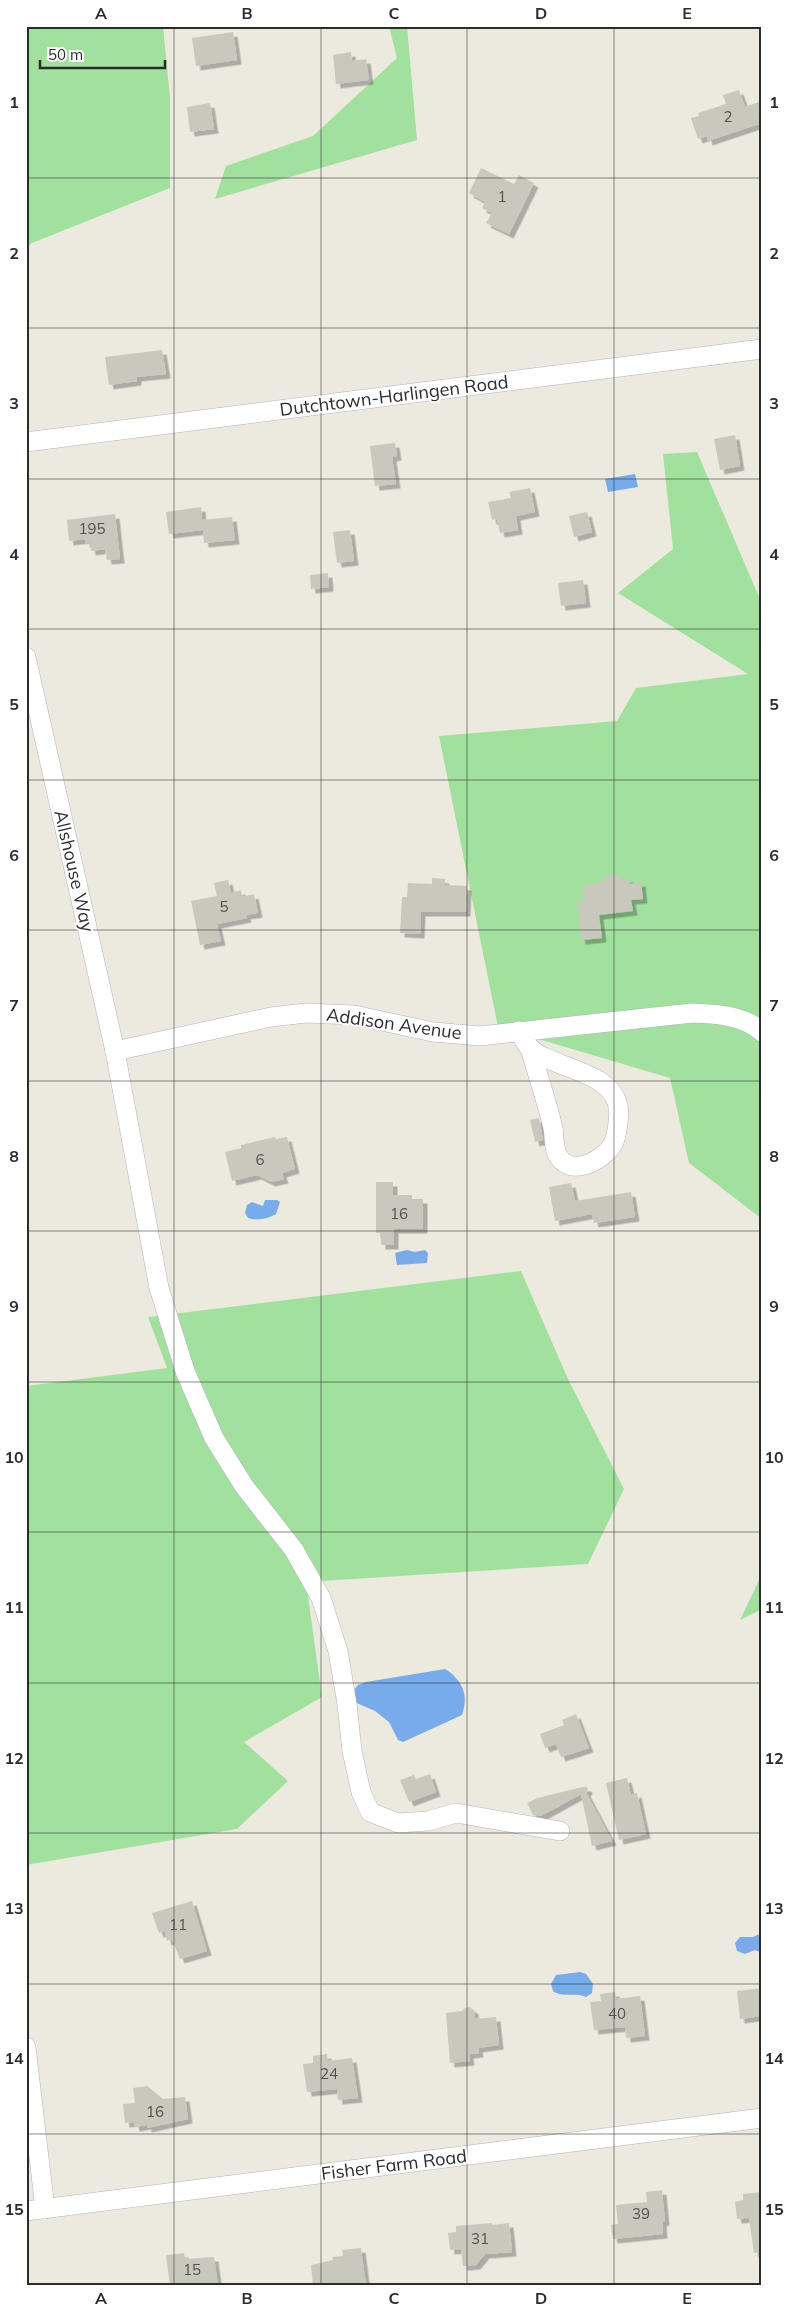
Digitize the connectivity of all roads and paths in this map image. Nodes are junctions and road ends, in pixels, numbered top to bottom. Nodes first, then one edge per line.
1 (762, 349) edge
2 (26, 442) edge
3 (26, 657) edge
4 (519, 1031) junction
5 (762, 1032) edge
6 (530, 1048) junction
7 (115, 1051) junction
8 (560, 1831) dead end
9 (26, 2047) edge
10 (762, 2118) edge
11 (45, 2209) junction
12 (26, 2212) edge

1 - 2 street, Dutchtown-Harlingen Road
3 - 7 street, Allshouse Way
4 - 5 street, Addison Avenue
4 - 6 street
4 - 7 street, Addison Avenue
6 - 6 street
7 - 8 street, Allshouse Way
9 - 11 street
10 - 11 street, Fisher Farm Road
11 - 12 street, Fisher Farm Road

